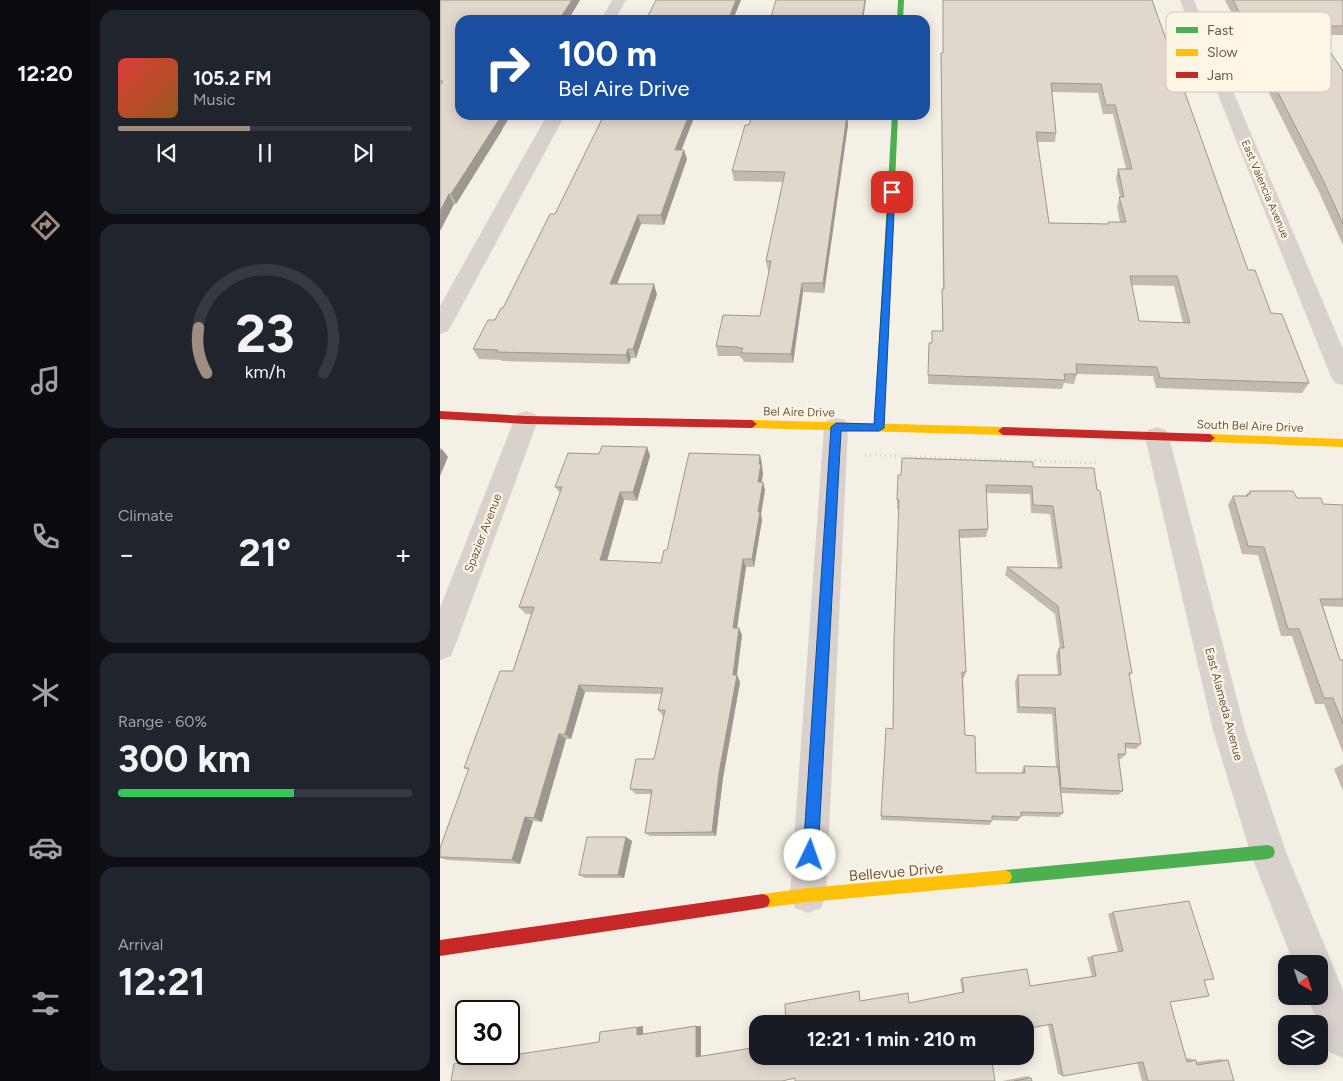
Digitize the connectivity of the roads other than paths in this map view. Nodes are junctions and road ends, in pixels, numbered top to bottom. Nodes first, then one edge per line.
1 (619, 0) edge
2 (901, 0) edge
3 (1186, 0) edge
4 (1191, 12) edge
5 (611, 15) edge
6 (900, 15) edge
7 (1224, 92) edge
8 (553, 120) edge
9 (896, 120) edge
10 (440, 326) edge
11 (1343, 378) edge
12 (440, 415) edge
13 (526, 420) junction
14 (836, 427) junction
15 (879, 428) junction
16 (1157, 438) junction
17 (1343, 443) edge
18 (440, 646) edge
19 (1268, 852) junction
20 (808, 895) junction
21 (440, 948) edge
22 (1309, 955) edge
23 (1328, 1000) edge
24 (1343, 1038) edge

1 - 5 street
2 - 6 street
3 - 4 street, East Valencia Avenue
7 - 11 street, East Valencia Avenue
8 - 10 street
9 - 15 street
12 - 13 street, Bel Aire Drive
13 - 14 street, Bel Aire Drive
13 - 18 street, Spazier Avenue
14 - 15 street, Bel Aire Drive
14 - 20 street
15 - 16 street, Bel Aire Drive
16 - 17 street, South Bel Aire Drive
16 - 19 street, East Alameda Avenue
19 - 20 street, Bellevue Drive
19 - 22 street, East Alameda Avenue
20 - 21 street, Bellevue Drive
23 - 24 street

